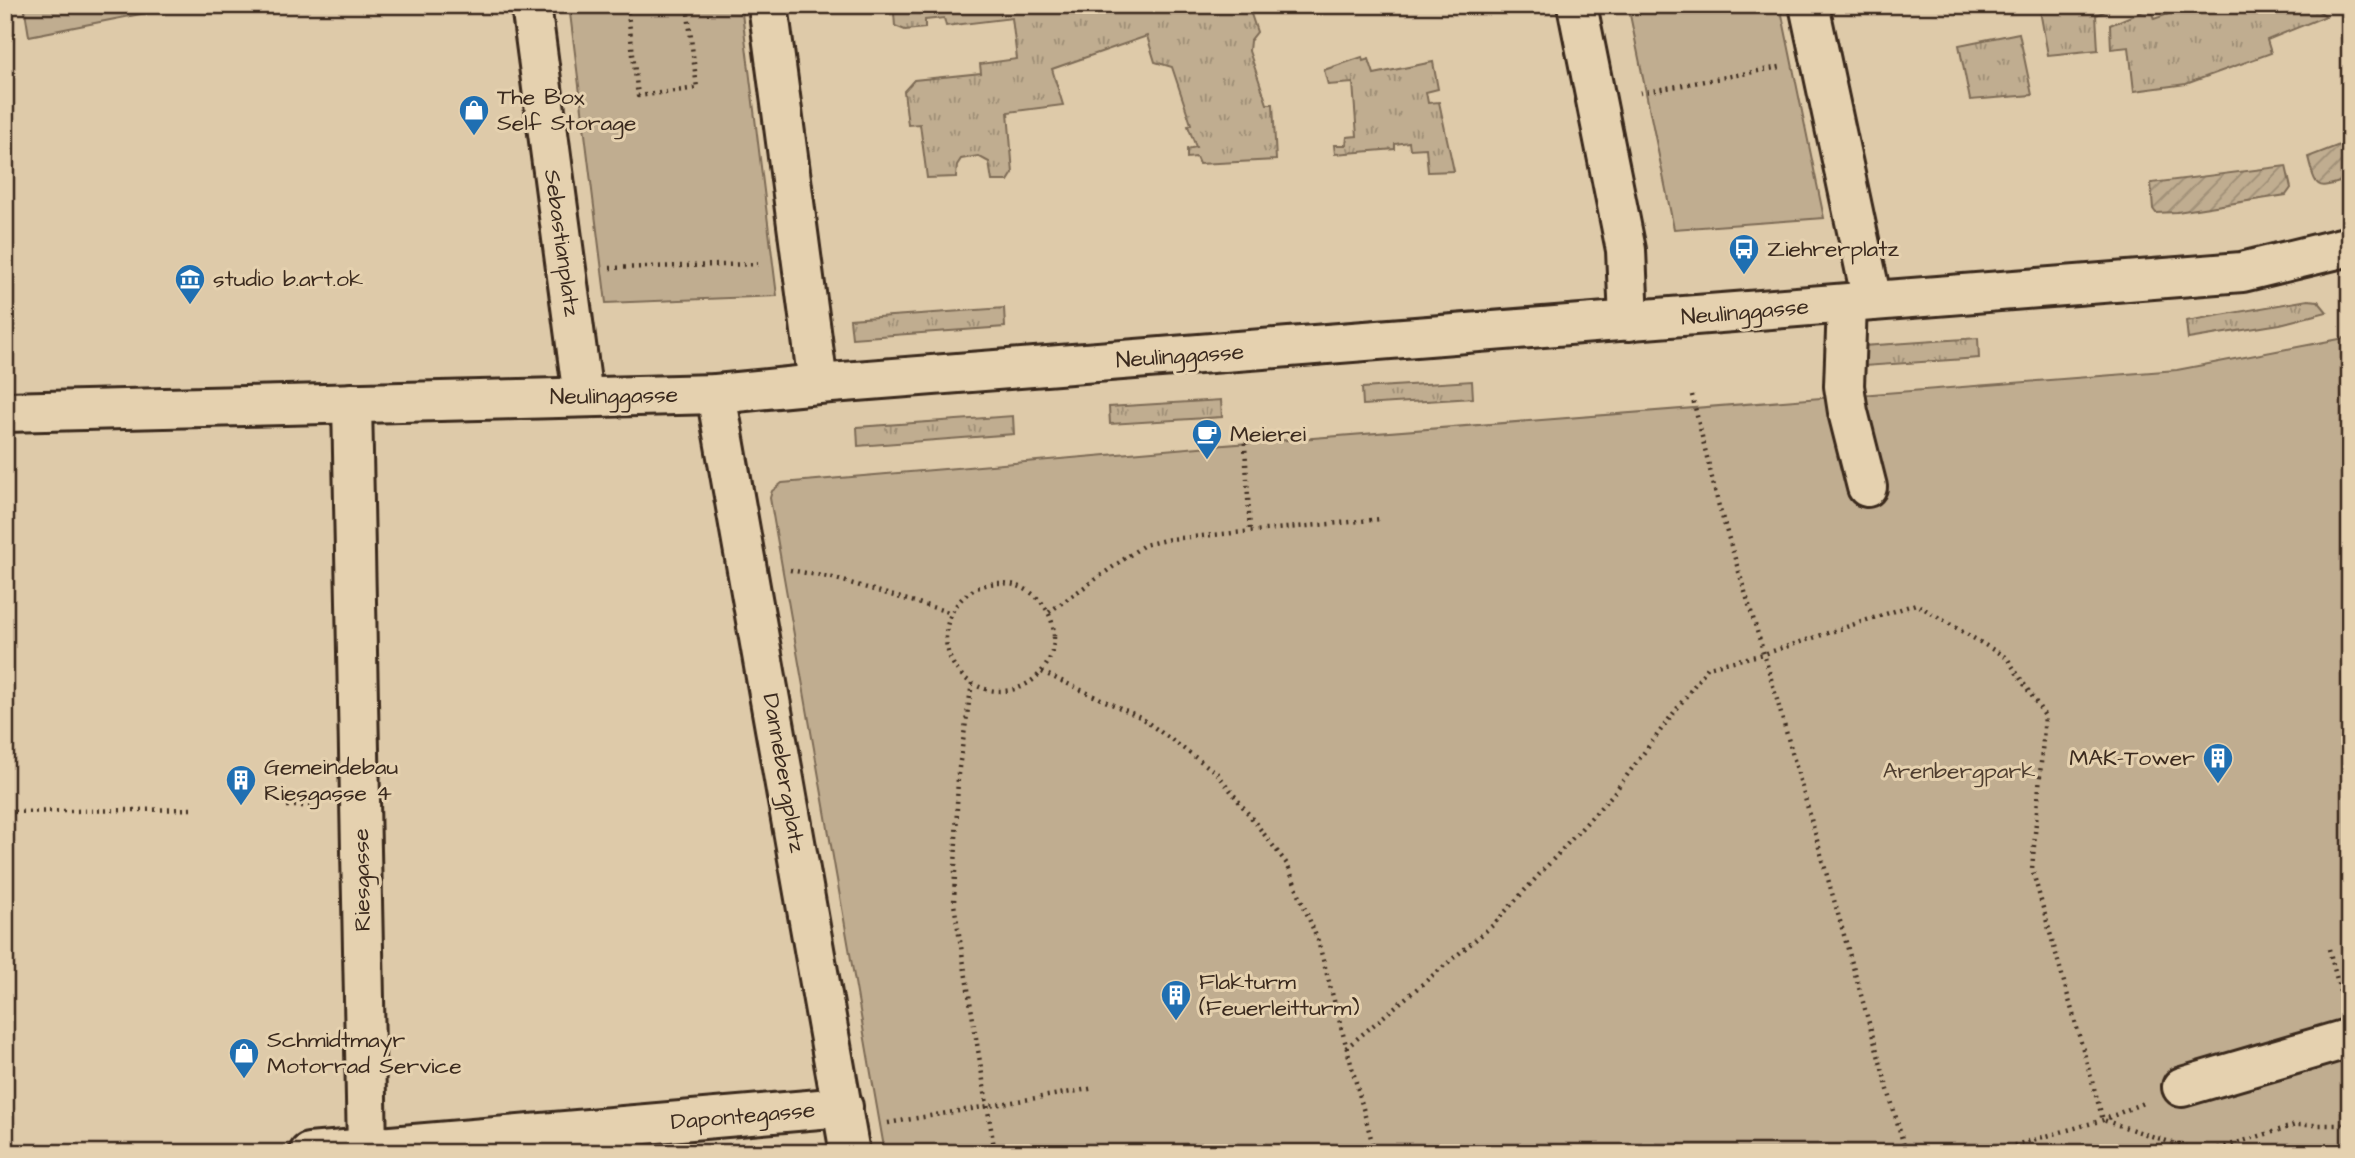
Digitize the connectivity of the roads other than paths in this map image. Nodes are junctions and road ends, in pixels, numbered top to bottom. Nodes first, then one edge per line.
1 (531, 5) edge
2 (768, 5) edge
3 (1577, 5) edge
4 (1809, 5) edge
5 (2350, 246) edge
6 (1859, 302) junction
7 (1629, 321) junction
8 (818, 383) junction
9 (716, 394) junction
10 (583, 397) junction
11 (352, 403) junction
12 (5, 412) edge
13 (1867, 487) dead end
14 (2350, 1038) edge
15 (2182, 1087) road end
16 (843, 1107) junction
17 (367, 1148) junction
18 (309, 1153) edge
19 (850, 1153) edge

1 - 10 street, Sebastianplatz
2 - 8 street
3 - 7 street
4 - 6 street
5 - 6 street, Neulinggasse
6 - 7 street, Neulinggasse
6 - 13 street
7 - 8 street, Neulinggasse
8 - 9 street, Neulinggasse
9 - 10 street, Neulinggasse
9 - 16 street, Dannebergplatz
10 - 11 street, Neulinggasse
11 - 12 street, Neulinggasse
11 - 17 street, Riesgasse
14 - 15 street
16 - 17 street, Dapontegasse
16 - 19 street, Dannebergplatz
17 - 18 street, Dapontegasse

